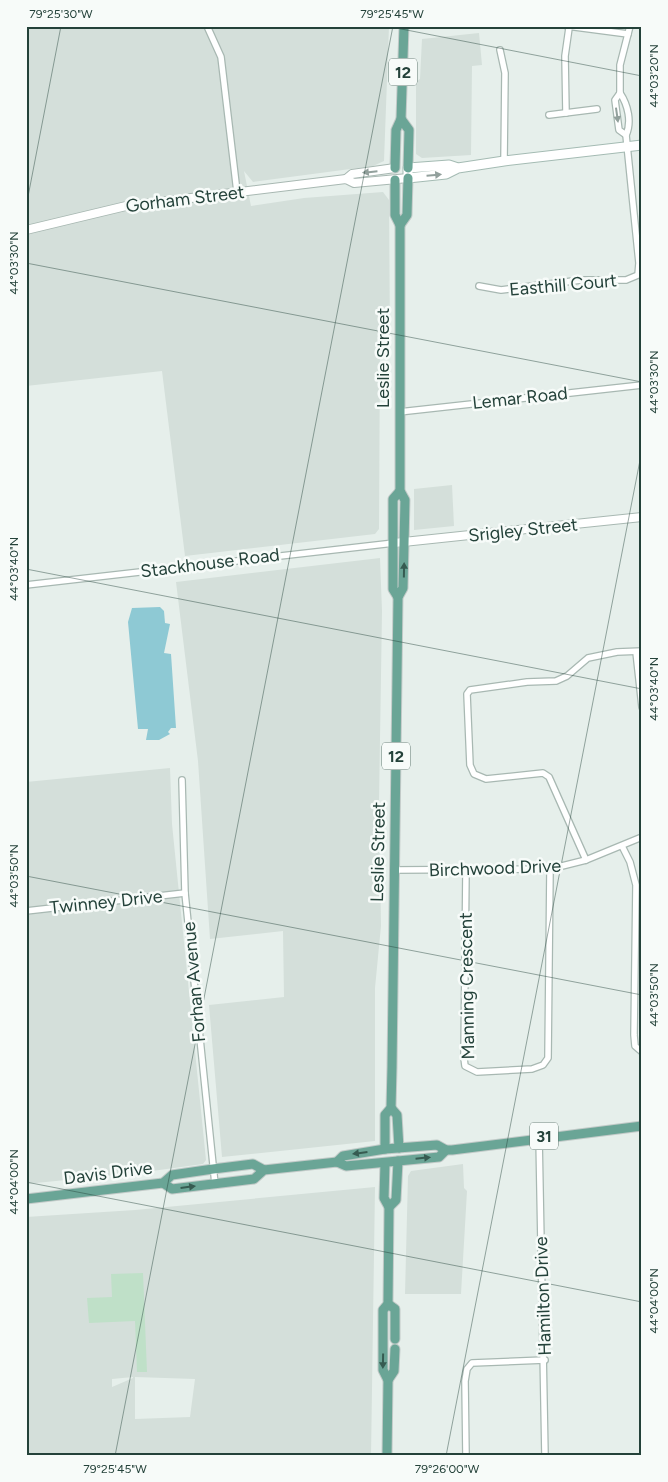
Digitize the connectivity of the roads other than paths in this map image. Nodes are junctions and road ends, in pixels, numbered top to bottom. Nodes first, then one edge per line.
1 (207, 26) edge
2 (404, 26) edge
3 (630, 26) edge
4 (568, 27) edge
5 (628, 34) junction
6 (500, 50) dead end
7 (620, 93) junction
8 (598, 109) dead end
9 (566, 113) junction
10 (549, 115) dead end
11 (401, 118) junction
12 (626, 136) junction
13 (642, 145) edge
14 (627, 147) junction
15 (504, 161) junction
16 (395, 168) junction
17 (408, 168) junction
18 (458, 168) junction
19 (408, 178) junction
20 (346, 179) junction
21 (395, 180) junction
22 (237, 192) junction
23 (400, 225) junction
24 (26, 230) edge
25 (479, 286) dead end
26 (642, 385) edge
27 (399, 412) junction
28 (400, 491) junction
29 (642, 517) edge
30 (404, 542) junction
31 (394, 543) junction
32 (26, 585) edge
33 (398, 597) junction
34 (639, 651) edge
35 (642, 707) edge
36 (182, 780) dead end
37 (642, 837) edge
38 (622, 846) junction
39 (586, 860) junction
40 (550, 869) junction
41 (394, 870) junction
42 (466, 870) junction
43 (185, 894) junction
44 (26, 911) edge
45 (642, 1052) edge
46 (391, 1108) junction
47 (642, 1126) edge
48 (539, 1137) junction
49 (399, 1148) junction
50 (385, 1149) junction
51 (446, 1150) junction
52 (398, 1161) junction
53 (337, 1162) junction
54 (385, 1162) junction
55 (213, 1168) junction
56 (264, 1170) junction
57 (163, 1183) junction
58 (215, 1184) junction
59 (26, 1199) edge
60 (389, 1207) junction
61 (388, 1304) junction
62 (545, 1360) junction
63 (388, 1380) junction
64 (387, 1456) edge
65 (466, 1456) edge
66 (545, 1456) edge

1 - 22 street
2 - 11 main road, Leslie Street / 12
3 - 5 street
4 - 5 street
4 - 9 street
5 - 7 street
6 - 15 street
7 - 12 street
7 -> 12 street
8 - 9 street
9 - 10 street
11 - 16 main road, Leslie Street / 12
11 - 17 main road, Leslie Street / 12
12 - 14 street
13 - 14 main road, Gorham Street
14 - 15 main road, Gorham Street
14 - 25 street, Easthill Court
15 - 18 main road, Gorham Street
16 - 17 street, Gorham Street
16 -> 20 street, Gorham Street
16 - 21 main road, Leslie Street / 12
17 - 18 main road, Gorham Street
17 - 19 main road, Leslie Street / 12
19 -> 18 main road, Gorham Street
19 - 21 street, Gorham Street
19 - 23 main road, Leslie Street / 12
20 - 21 street, Gorham Street
20 - 22 street, Gorham Street
21 - 23 main road, Leslie Street / 12
22 - 24 street, Gorham Street
23 - 27 main road, Leslie Street / 12
26 - 27 street, Lemar Road
27 - 28 main road, Leslie Street / 12
28 - 30 main road, Leslie Street / 12
28 - 31 main road, Leslie Street / 12
29 - 30 street, Srigley Street
30 - 31 street, Srigley Street
33 -> 30 main road, Leslie Street / 12
31 - 32 street, Stackhouse Road
31 - 33 main road, Leslie Street / 12
33 - 41 main road, Leslie Street / 12
34 - 35 street
34 - 39 street
36 - 43 street, Forhan Avenue
37 - 38 street, Birchwood Drive
38 - 39 street, Birchwood Drive
38 - 45 street
39 - 40 street, Birchwood Drive
40 - 42 street, Birchwood Drive
40 - 42 street, Manning Crescent
41 - 42 street, Birchwood Drive
41 - 46 main road, Leslie Street / 12
43 - 44 street, Twinney Drive
43 - 55 street, Forhan Avenue
46 - 49 main road, Leslie Street / 12
46 - 50 main road, Leslie Street / 12
47 - 48 main road, Davis Drive / 31
48 - 51 main road, Davis Drive / 31
48 - 62 street, Hamilton Drive
49 - 50 main road, Davis Drive / 31
49 - 51 main road, Davis Drive / 31
49 - 52 main road, Leslie Street / 12
50 -> 53 main road, Davis Drive / 31
50 - 54 main road, Leslie Street / 12
52 -> 51 main road, Davis Drive / 31
52 - 54 main road, Davis Drive / 31
52 - 60 main road, Leslie Street / 12
53 - 54 main road, Davis Drive / 31
53 - 56 main road, Davis Drive / 31
54 - 60 main road, Leslie Street / 12
55 - 56 main road, Davis Drive / 31
55 - 57 main road, Davis Drive / 31
55 - 58 street, Forhan Avenue
56 - 58 main road, Davis Drive / 31
57 -> 58 main road, Davis Drive / 31
57 - 59 main road, Davis Drive / 31
60 - 61 main road, Leslie Street / 12
61 -> 63 main road, Leslie Street / 12
61 - 63 main road, Leslie Street / 12
62 - 65 street
62 - 66 street, Hamilton Drive
63 - 64 main road, Leslie Street / 12

